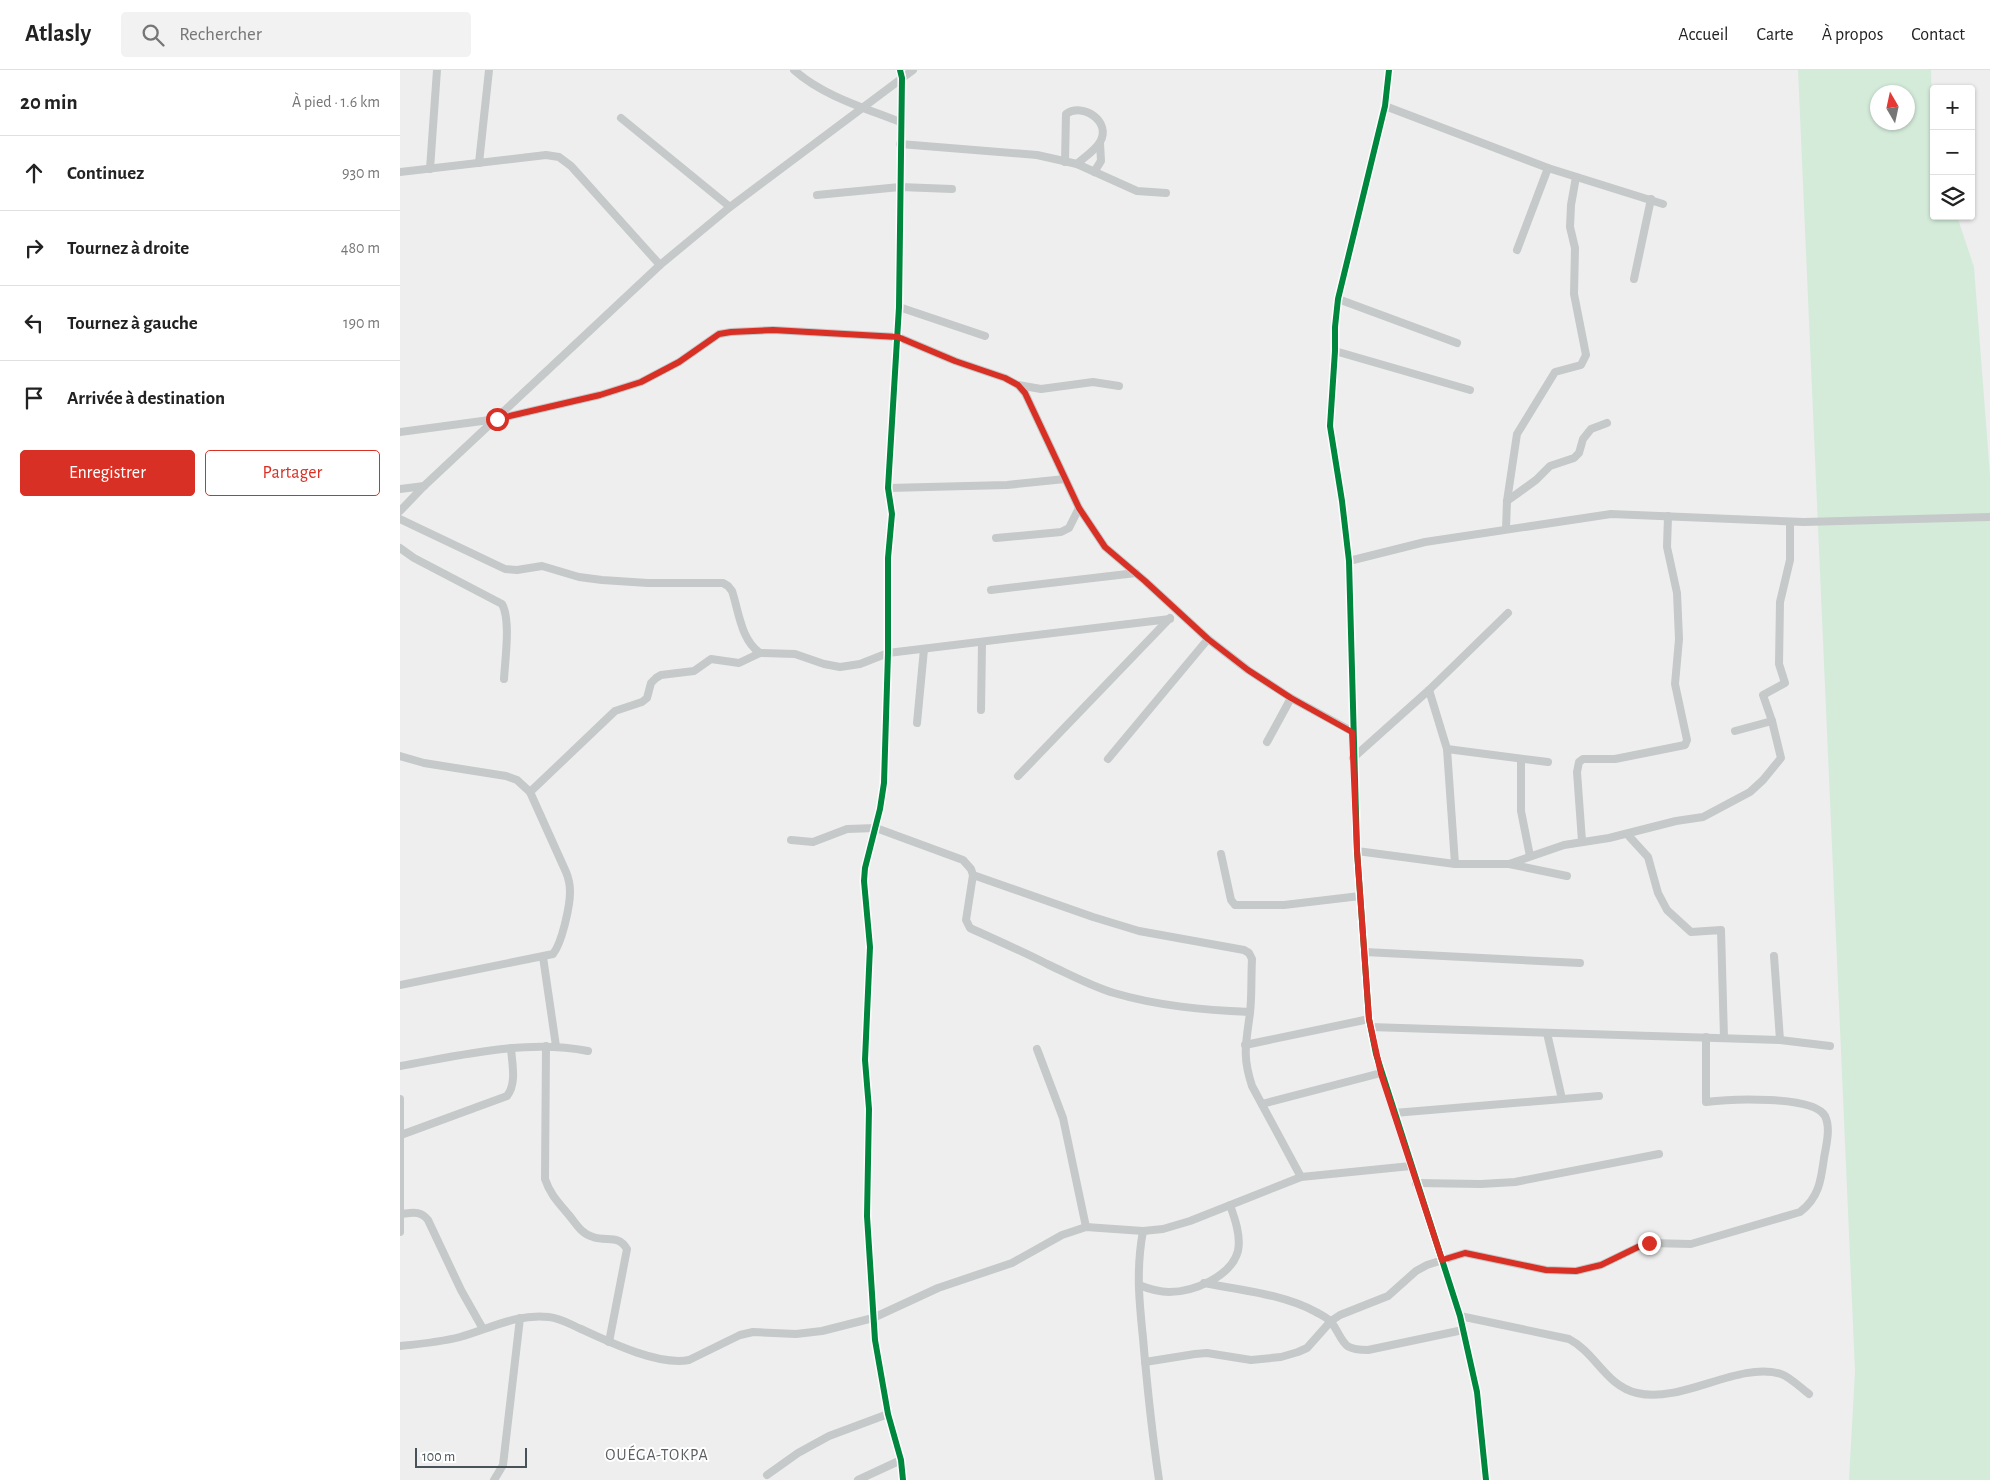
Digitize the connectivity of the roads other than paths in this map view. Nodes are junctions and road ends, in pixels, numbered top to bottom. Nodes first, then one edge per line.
1 (437, 70) edge
2 (489, 70) edge
3 (794, 70) edge
4 (913, 70) edge
5 (1389, 70) edge
6 (901, 74) edge
7 (1385, 106) junction
8 (863, 107) junction
9 (620, 118) dead end
10 (900, 122) junction
11 (1100, 143) junction
12 (900, 144) junction
13 (1065, 162) junction
14 (479, 163) junction
15 (1077, 164) junction
16 (1548, 168) junction
17 (430, 169) junction
18 (400, 172) edge
19 (1094, 172) junction
20 (1576, 177) junction
21 (900, 187) junction
22 (952, 189) dead end
23 (1166, 193) dead end
24 (817, 195) dead end
25 (1651, 199) junction
26 (1663, 204) dead end
27 (730, 207) junction
28 (1517, 250) dead end
29 (660, 266) junction
30 (1634, 279) dead end
31 (1338, 299) junction
32 (899, 307) junction
33 (986, 336) dead end
34 (898, 337) junction
35 (1457, 343) dead end
36 (1335, 352) junction
37 (1018, 385) junction
38 (1118, 386) dead end
39 (1470, 390) dead end
40 (497, 419) junction
41 (1607, 423) dead end
42 (400, 432) edge
43 (1065, 479) junction
44 (424, 486) junction
45 (888, 488) junction
46 (400, 489) edge
47 (1507, 501) junction
48 (1079, 508) junction
49 (400, 512) edge
50 (1668, 516) junction
51 (1990, 517) edge
52 (400, 519) edge
53 (1790, 522) junction
54 (1506, 529) junction
55 (996, 538) dead end
56 (400, 548) edge
57 (1349, 562) junction
58 (1136, 574) junction
59 (991, 590) dead end
60 (1176, 610) junction
61 (1508, 613) dead end
62 (1170, 619) junction
63 (1208, 639) junction
64 (982, 643) junction
65 (924, 649) junction
66 (760, 653) junction
67 (888, 654) junction
68 (504, 679) dead end
69 (1429, 690) junction
70 (1291, 698) junction
71 (982, 710) dead end
72 (1772, 721) junction
73 (917, 723) dead end
74 (1735, 731) dead end
75 (1352, 732) junction
76 (1266, 742) dead end
77 (1448, 749) junction
78 (400, 756) edge
79 (1353, 758) junction
80 (1108, 759) dead end
81 (1522, 759) junction
82 (1548, 762) dead end
83 (1018, 776) dead end
84 (530, 792) junction
85 (876, 828) junction
86 (1627, 834) junction
87 (791, 840) dead end
88 (1582, 841) junction
89 (1357, 851) junction
90 (1221, 854) dead end
91 (1530, 856) junction
92 (1455, 864) junction
93 (1509, 864) junction
94 (973, 875) junction
95 (1568, 876) dead end
96 (1360, 896) junction
97 (1365, 952) junction
98 (1774, 956) dead end
99 (543, 957) junction
100 (1580, 963) dead end
101 (400, 986) edge
102 (1250, 1012) junction
103 (1370, 1023) junction
104 (1547, 1033) junction
105 (1706, 1037) junction
106 (1724, 1038) junction
107 (1780, 1040) junction
108 (1245, 1044) junction
109 (546, 1046) junction
110 (556, 1046) junction
111 (1830, 1046) dead end
112 (511, 1048) junction
113 (1037, 1049) dead end
114 (588, 1052) dead end
115 (400, 1066) edge
116 (1381, 1074) junction
117 (1599, 1096) dead end
118 (400, 1099) edge
119 (1562, 1099) junction
120 (1262, 1104) junction
121 (1394, 1113) junction
122 (400, 1135) edge
123 (1659, 1154) dead end
124 (1411, 1166) junction
125 (1300, 1177) junction
126 (1416, 1182) junction
127 (1230, 1205) junction
128 (400, 1214) edge
129 (1086, 1226) junction
130 (1143, 1230) junction
131 (400, 1232) edge
132 (1442, 1260) junction
133 (1204, 1283) junction
134 (1139, 1285) junction
135 (1460, 1316) junction
136 (520, 1318) junction
137 (873, 1318) junction
138 (1330, 1321) junction
139 (483, 1330) junction
140 (1463, 1330) junction
141 (609, 1342) junction
142 (400, 1346) edge
143 (1145, 1362) junction
144 (1809, 1394) dead end
145 (888, 1414) junction
146 (900, 1460) junction
147 (767, 1476) dead end
148 (494, 1480) edge
149 (858, 1480) edge
150 (903, 1480) edge
151 (1159, 1480) edge
152 (1486, 1480) edge

1 - 17 street
2 - 14 street
3 - 8 street
4 - 6 street
5 - 7 street
6 - 8 street
6 - 10 street
7 - 16 street
7 - 31 street
8 - 10 street
8 - 27 street
9 - 27 street
10 - 12 street
11 - 13 street
11 - 15 street
11 - 19 street
12 - 13 street
12 - 21 street
13 - 15 street
14 - 17 street
14 - 29 street
15 - 19 street
16 - 20 street
16 - 28 street
17 - 18 street
19 - 23 street
20 - 25 street
20 - 47 street
21 - 22 street
21 - 24 street
21 - 32 street
25 - 26 street
25 - 30 street
27 - 29 street
29 - 40 street
31 - 35 street
31 - 36 street
32 - 33 street
32 - 34 street
34 - 37 street
34 - 40 street
34 - 45 street
36 - 39 street
36 - 57 street
37 - 38 street
37 - 43 street
40 - 42 street
40 - 44 street
41 - 47 street
43 - 45 street
43 - 48 street
44 - 46 street
44 - 49 street
45 - 67 street
47 - 54 street
48 - 55 street
48 - 58 street
50 - 53 street
50 - 54 street
50 - 88 street
51 - 53 street
52 - 66 street
53 - 72 street
54 - 57 street
56 - 68 street
57 - 75 street
58 - 59 street
58 - 60 street
60 - 62 street
60 - 63 street
61 - 69 street
62 - 64 street
62 - 83 street
63 - 70 street
63 - 80 street
64 - 65 street
64 - 71 street
65 - 67 street
65 - 73 street
66 - 67 street
66 - 84 street
67 - 85 street
69 - 77 street
69 - 79 street
70 - 75 street
70 - 76 street
72 - 74 street
72 - 86 street
75 - 79 street
77 - 81 street
77 - 92 street
78 - 84 street
79 - 89 street
81 - 82 street
81 - 91 street
84 - 99 street
85 - 87 street
85 - 94 street
85 - 137 street
86 - 88 street
86 - 106 street
88 - 91 street
89 - 92 street
89 - 96 street
90 - 96 street
91 - 93 street
92 - 93 street
93 - 95 street
94 - 102 street
94 - 102 street
96 - 97 street
97 - 100 street
97 - 103 street
98 - 107 street
99 - 101 street
99 - 110 street
102 - 108 street
103 - 104 street
103 - 108 street
103 - 116 street
104 - 105 street
104 - 119 street
105 - 106 street
105 - 132 street
106 - 107 street
107 - 111 street
108 - 120 street
109 - 110 street
109 - 112 street
109 - 141 street
110 - 114 street
112 - 115 street
112 - 122 street
113 - 129 street
116 - 120 street
116 - 121 street
117 - 119 street
118 - 122 street
119 - 121 street
120 - 125 street
121 - 124 street
122 - 128 street
123 - 126 street
124 - 125 street
124 - 126 street
125 - 127 street
126 - 132 street
127 - 130 street
127 - 133 street
128 - 131 street
128 - 139 street
129 - 130 street
129 - 137 street
130 - 134 street
132 - 135 street
132 - 138 street
133 - 134 street
133 - 138 street
134 - 143 street
135 - 140 street
135 - 144 street
136 - 139 street
136 - 141 street
136 - 148 street
137 - 141 street
137 - 145 street
138 - 140 street
138 - 143 street
139 - 142 street
140 - 152 street
143 - 151 street
145 - 146 street
145 - 147 street
146 - 149 street
146 - 150 street

